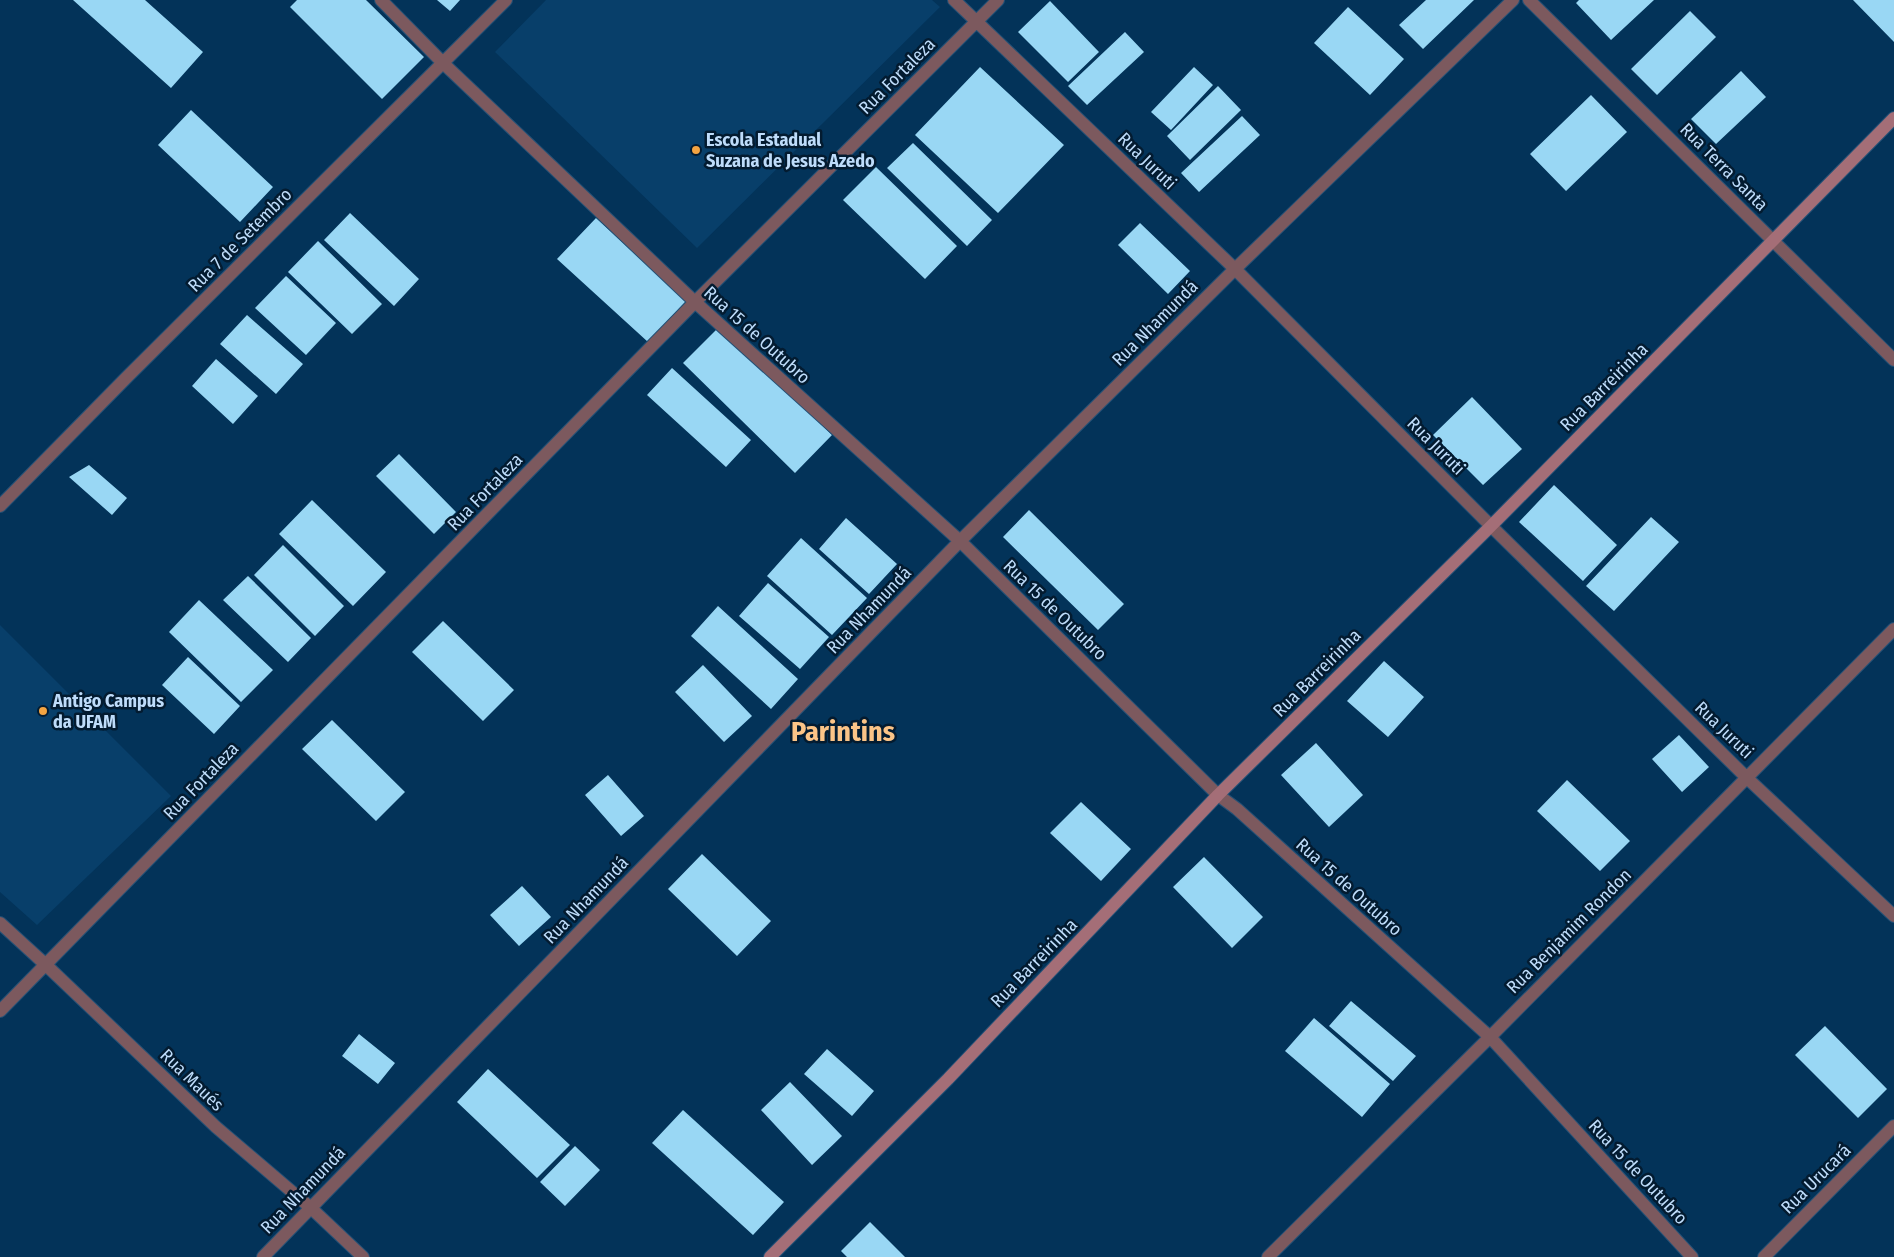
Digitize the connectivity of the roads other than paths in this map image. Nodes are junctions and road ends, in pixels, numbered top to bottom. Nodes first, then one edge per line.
1 (381, 0) edge
2 (506, 0) edge
3 (954, 0) edge
4 (998, 0) edge
5 (1513, 0) edge
6 (1529, 0) edge
7 (976, 22) junction
8 (444, 64) junction
9 (1894, 118) edge
10 (1774, 241) junction
11 (1235, 268) junction
12 (695, 302) junction
13 (1894, 360) edge
14 (0, 506) edge
15 (1491, 526) junction
16 (960, 541) junction
17 (1894, 628) edge
18 (1746, 777) junction
19 (1218, 795) junction
20 (1894, 916) edge
21 (0, 923) edge
22 (46, 964) junction
23 (0, 1011) edge
24 (1490, 1037) junction
25 (1894, 1126) edge
26 (311, 1208) junction
27 (262, 1257) edge
28 (363, 1257) edge
29 (770, 1257) edge
30 (1268, 1257) edge
31 (1692, 1257) edge
32 (1764, 1257) edge

1 - 8 street, Rua 15 de Outubro
2 - 8 street, Rua 7 de Setembro
3 - 7 street, Rua Juruti
4 - 7 street, Rua Fortaleza
5 - 11 street, Rua Nhamundá
6 - 10 street, Rua Terra Santa
7 - 11 street, Rua Juruti
7 - 12 street, Rua Fortaleza
8 - 12 street, Rua 15 de Outubro
8 - 14 street, Rua 7 de Setembro
9 - 10 street, Rua Barreirinha
10 - 13 street, Rua Terra Santa
10 - 15 street, Rua Barreirinha
11 - 15 street, Rua Juruti
11 - 16 street, Rua Nhamundá
12 - 16 street, Rua 15 de Outubro
12 - 22 street, Rua Fortaleza
15 - 18 street, Rua Juruti
15 - 19 street, Rua Barreirinha
16 - 19 street, Rua 15 de Outubro
16 - 26 street, Rua Nhamundá
17 - 18 street, Rua Benjamim Rondon
18 - 20 street, Rua Juruti
18 - 24 street, Rua Benjamim Rondon
19 - 24 street, Rua 15 de Outubro
19 - 29 street, Rua Barreirinha
21 - 22 street, Rua Maués
22 - 23 street, Rua Fortaleza
22 - 26 street, Rua Maués
24 - 30 street, Rua Benjamim Rondon
24 - 31 street, Rua 15 de Outubro
25 - 32 street, Rua Urucará
26 - 27 street, Rua Nhamundá
26 - 28 street, Rua Maués

